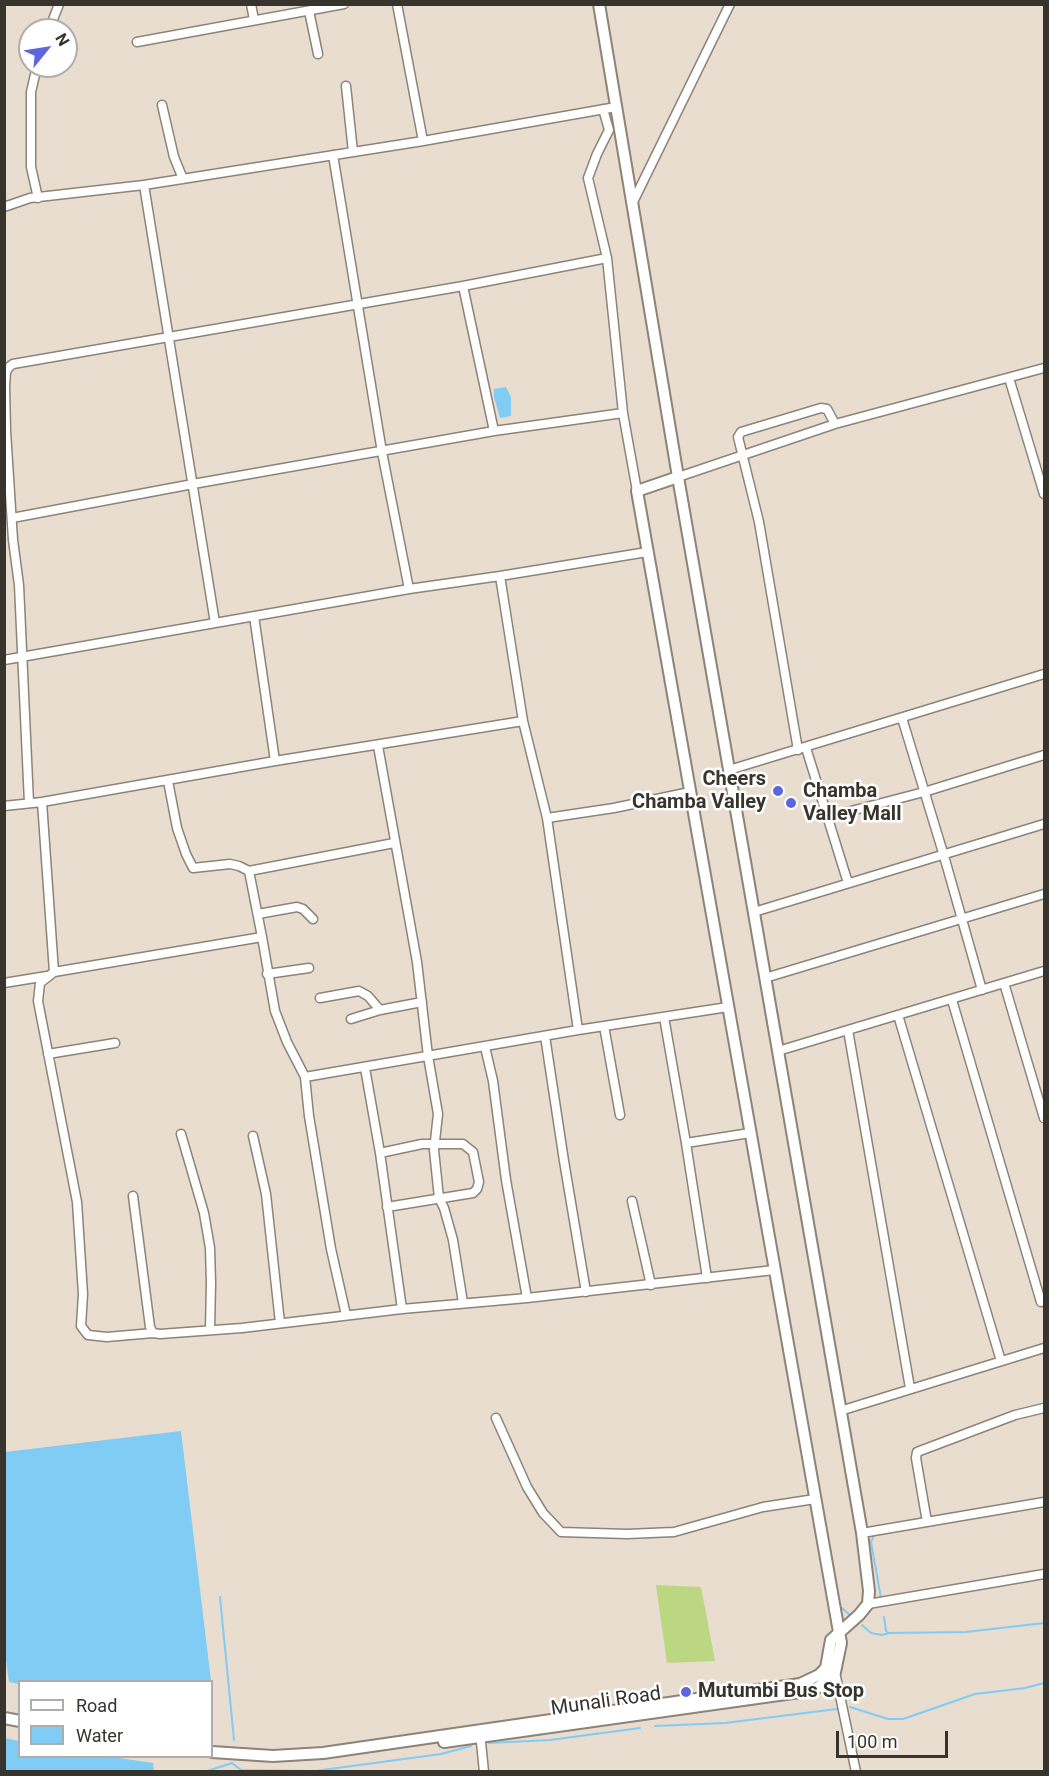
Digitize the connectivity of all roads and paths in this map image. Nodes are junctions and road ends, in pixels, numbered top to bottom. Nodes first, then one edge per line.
1 (251, 4) edge
2 (344, 4) edge
3 (397, 4) edge
4 (599, 4) edge
5 (730, 4) edge
6 (309, 11) junction
7 (254, 20) junction
8 (137, 42) dead end
9 (318, 54) dead end
10 (34, 78) edge
11 (346, 86) dead end
12 (162, 105) dead end
13 (616, 107) junction
14 (603, 109) junction
15 (423, 141) junction
16 (353, 152) junction
17 (333, 155) junction
18 (183, 179) junction
19 (144, 185) junction
20 (38, 198) junction
21 (633, 202) junction
22 (4, 207) edge
23 (607, 258) junction
24 (463, 286) junction
25 (358, 305) junction
26 (169, 337) junction
27 (1044, 368) edge
28 (1009, 378) junction
29 (623, 413) junction
30 (836, 424) junction
31 (494, 431) junction
32 (382, 452) junction
33 (743, 456) junction
34 (678, 477) junction
35 (193, 484) junction
36 (637, 491) junction
37 (1044, 494) edge
38 (12, 518) junction
39 (647, 552) junction
40 (500, 576) junction
41 (409, 589) junction
42 (254, 616) junction
43 (215, 623) junction
44 (23, 657) junction
45 (4, 660) edge
46 (1044, 674) edge
47 (902, 718) junction
48 (523, 721) junction
49 (378, 746) junction
50 (802, 749) junction
51 (1044, 755) edge
52 (275, 761) junction
53 (729, 770) junction
54 (168, 781) junction
55 (690, 792) junction
56 (924, 792) junction
57 (42, 802) junction
58 (29, 803) junction
59 (4, 806) edge
60 (546, 818) junction
61 (828, 818) junction
62 (1044, 824) edge
63 (394, 843) junction
64 (944, 856) junction
65 (249, 871) junction
66 (848, 884) junction
67 (1044, 894) edge
68 (754, 912) junction
69 (258, 914) junction
70 (313, 919) dead end
71 (961, 920) junction
72 (262, 937) junction
73 (309, 968) dead end
74 (1044, 971) edge
75 (50, 974) junction
76 (267, 974) junction
77 (765, 978) junction
78 (1004, 983) junction
79 (4, 984) edge
80 (982, 990) junction
81 (320, 998) dead end
82 (952, 1000) junction
83 (422, 1002) junction
84 (728, 1007) junction
85 (380, 1010) junction
86 (898, 1015) junction
87 (664, 1017) junction
88 (351, 1019) dead end
89 (604, 1026) junction
90 (578, 1030) junction
91 (848, 1030) junction
92 (545, 1036) junction
93 (115, 1043) dead end
94 (485, 1047) junction
95 (778, 1051) junction
96 (48, 1054) junction
97 (428, 1056) junction
98 (365, 1068) junction
99 (305, 1077) junction
100 (620, 1115) dead end
101 (1044, 1118) edge
102 (750, 1133) junction
103 (181, 1134) dead end
104 (253, 1136) dead end
105 (435, 1143) junction
106 (686, 1143) junction
107 (380, 1153) junction
108 (133, 1196) dead end
109 (439, 1198) junction
110 (632, 1201) dead end
111 (387, 1207) junction
112 (774, 1270) junction
113 (707, 1278) junction
114 (651, 1284) junction
115 (586, 1292) junction
116 (527, 1298) junction
117 (1041, 1302) dead end
118 (463, 1303) junction
119 (402, 1309) junction
120 (346, 1315) junction
121 (280, 1323) junction
122 (210, 1330) junction
123 (153, 1333) junction
124 (1044, 1348) edge
125 (1000, 1361) junction
126 (910, 1388) junction
127 (1044, 1408) edge
128 (840, 1411) junction
129 (496, 1418) dead end
130 (815, 1499) junction
131 (1044, 1502) edge
132 (927, 1522) junction
133 (862, 1533) junction
134 (1044, 1574) edge
135 (868, 1604) junction
136 (839, 1632) junction
137 (835, 1672) junction
138 (480, 1733) junction
139 (217, 1753) edge
140 (484, 1772) edge
141 (856, 1772) edge

1 - 7 street
2 - 6 street
3 - 15 street
4 - 13 main road
5 - 21 street
6 - 7 street
6 - 9 street
7 - 8 street
10 - 20 street
11 - 16 street
12 - 18 street
13 - 14 street
13 - 21 main road
14 - 15 street
14 - 23 street
15 - 16 street
16 - 17 street
17 - 18 street
17 - 25 street
18 - 19 street
19 - 20 street
19 - 26 street
20 - 22 street
21 - 34 main road
23 - 24 street
23 - 29 street
24 - 25 street
24 - 31 street
25 - 26 street
25 - 32 street
26 - 35 street
26 - 38 street
27 - 28 street
28 - 30 street
28 - 37 street
29 - 31 street
29 - 36 street
30 - 33 street
30 - 33 street
31 - 32 street
32 - 35 street
32 - 41 street
33 - 34 street
33 - 50 street
34 - 36 main road
34 - 53 main road
35 - 38 street
35 - 43 street
36 - 39 main road
38 - 44 street
39 - 40 street
39 - 55 main road
40 - 41 street
40 - 48 street
41 - 42 street
42 - 43 street
42 - 52 street
43 - 44 street
44 - 45 street
44 - 58 street
46 - 47 street
47 - 50 street
47 - 56 street
48 - 49 street
48 - 60 street
49 - 52 street
49 - 63 street
50 - 53 street
50 - 61 street
51 - 56 street
52 - 54 street
53 - 68 main road
54 - 57 street
54 - 65 street
55 - 60 street
55 - 84 main road
56 - 61 street
56 - 64 street
57 - 58 street
57 - 75 street
58 - 59 street
60 - 90 street
61 - 66 street
62 - 64 street
63 - 65 street
63 - 83 street
64 - 66 street
64 - 71 street
65 - 69 street
66 - 68 street
67 - 71 street
68 - 77 main road
69 - 70 street
69 - 72 street
71 - 77 street
71 - 80 street
72 - 75 street
72 - 76 street
73 - 76 street
74 - 78 street
75 - 79 street
75 - 96 street
76 - 99 street
77 - 95 main road
78 - 80 street
78 - 101 street
80 - 82 street
81 - 85 street
82 - 86 street
82 - 117 street
83 - 85 street
83 - 97 street
84 - 87 street
84 - 102 main road
85 - 88 street
86 - 91 street
86 - 125 street
87 - 89 street
87 - 106 street
89 - 90 street
89 - 100 street
90 - 92 street
91 - 95 street
91 - 126 street
92 - 94 street
92 - 115 street
93 - 96 street
94 - 97 street
94 - 116 street
95 - 128 main road
96 - 123 street
97 - 98 street
97 - 105 street
98 - 99 street
98 - 107 street
99 - 120 street
102 - 106 street
102 - 112 main road
103 - 122 street
104 - 121 street
105 - 107 street
105 - 109 street
105 - 109 street
106 - 113 street
107 - 111 street
108 - 123 street
109 - 111 street
109 - 118 street
110 - 114 street
111 - 119 street
112 - 113 street
112 - 130 main road
113 - 114 street
114 - 115 street
115 - 116 street
116 - 118 street
118 - 119 street
119 - 120 street
120 - 121 street
121 - 122 street
122 - 123 street
124 - 125 street
125 - 126 street
126 - 128 street
127 - 132 street
128 - 133 main road
129 - 130 street
130 - 136 main road
131 - 132 street
132 - 133 street
133 - 135 main road
134 - 135 street
135 - 136 main road
136 - 137 main road
136 - 138 main road, Munali Road
137 - 138 main road, Munali Road
137 - 141 street
138 - 139 main road, Munali Road
138 - 140 street

